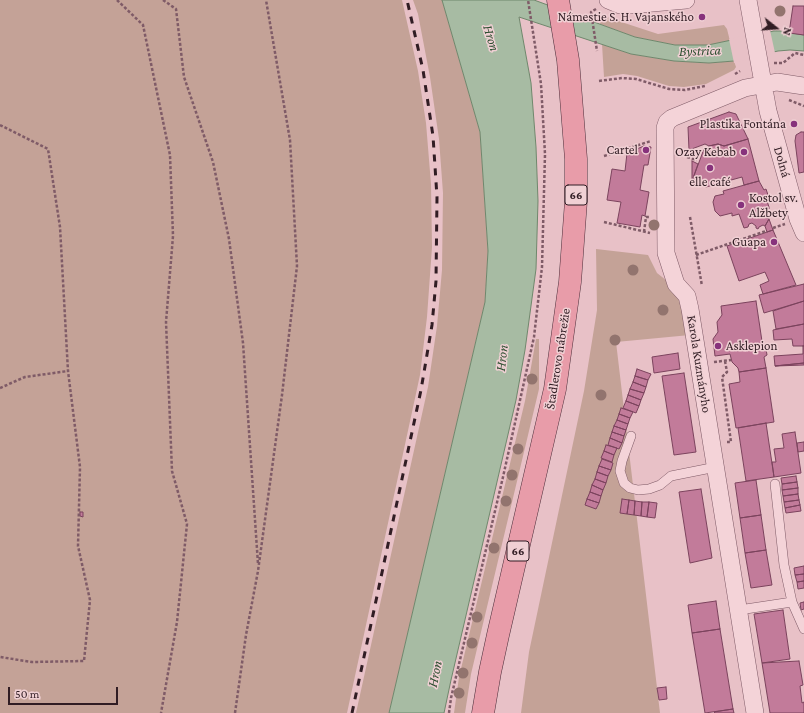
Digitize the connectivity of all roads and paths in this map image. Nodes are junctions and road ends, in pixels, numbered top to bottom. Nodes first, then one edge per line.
1 (117, 0) edge
2 (163, 0) edge
3 (266, 0) edge
4 (528, 0) edge
5 (558, 0) edge
6 (686, 0) edge
7 (748, 0) edge
8 (614, 2) edge
9 (592, 16) dead end
10 (597, 51) dead end
11 (804, 55) edge
12 (766, 61) junction
13 (740, 71) dead end
14 (728, 76) dead end
15 (599, 81) dead end
16 (763, 84) junction
17 (708, 85) dead end
18 (804, 86) edge
19 (0, 126) edge
20 (653, 140) dead end
21 (604, 156) dead end
22 (687, 157) dead end
23 (697, 160) dead end
24 (652, 217) dead end
25 (690, 217) dead end
26 (604, 222) dead end
27 (766, 231) dead end
28 (644, 232) junction
29 (804, 233) edge
30 (665, 237) junction
31 (696, 255) junction
32 (702, 286) dead end
33 (731, 360) dead end
34 (725, 361) junction
35 (706, 363) junction
36 (68, 371) junction
37 (0, 388) edge
38 (631, 436) dead end
39 (726, 442) dead end
40 (716, 467) junction
41 (775, 484) dead end
42 (258, 571) junction
43 (792, 602) junction
44 (739, 610) junction
45 (804, 629) edge
46 (0, 657) edge
47 (161, 713) edge
48 (235, 713) edge
49 (449, 713) edge
50 (483, 713) edge
51 (755, 713) edge

1 - 47 path
2 - 42 path
3 - 42 path
4 - 49 path
5 - 50 main road, Štadlerovo nábrežie / 66
6 - 8 street
7 - 12 street, Dolná
9 - 10 path
11 - 12 path
12 - 16 street, Dolná
13 - 14 path
15 - 17 path
16 - 18 street
16 - 29 street, Dolná
16 - 30 street, Karola Kuzmányho
19 - 36 path
20 - 21 path
22 - 23 path
24 - 28 path
25 - 31 path
26 - 28 path
27 - 31 path
28 - 30 path
30 - 35 street, Karola Kuzmányho
31 - 32 path
33 - 34 path
34 - 35 path
34 - 39 path
35 - 40 street, Karola Kuzmányho
36 - 37 path
36 - 46 path
38 - 40 lane
40 - 44 street, Karola Kuzmányho
41 - 43 lane
42 - 48 path
43 - 44 lane
43 - 45 lane
44 - 51 street, Karola Kuzmányho

